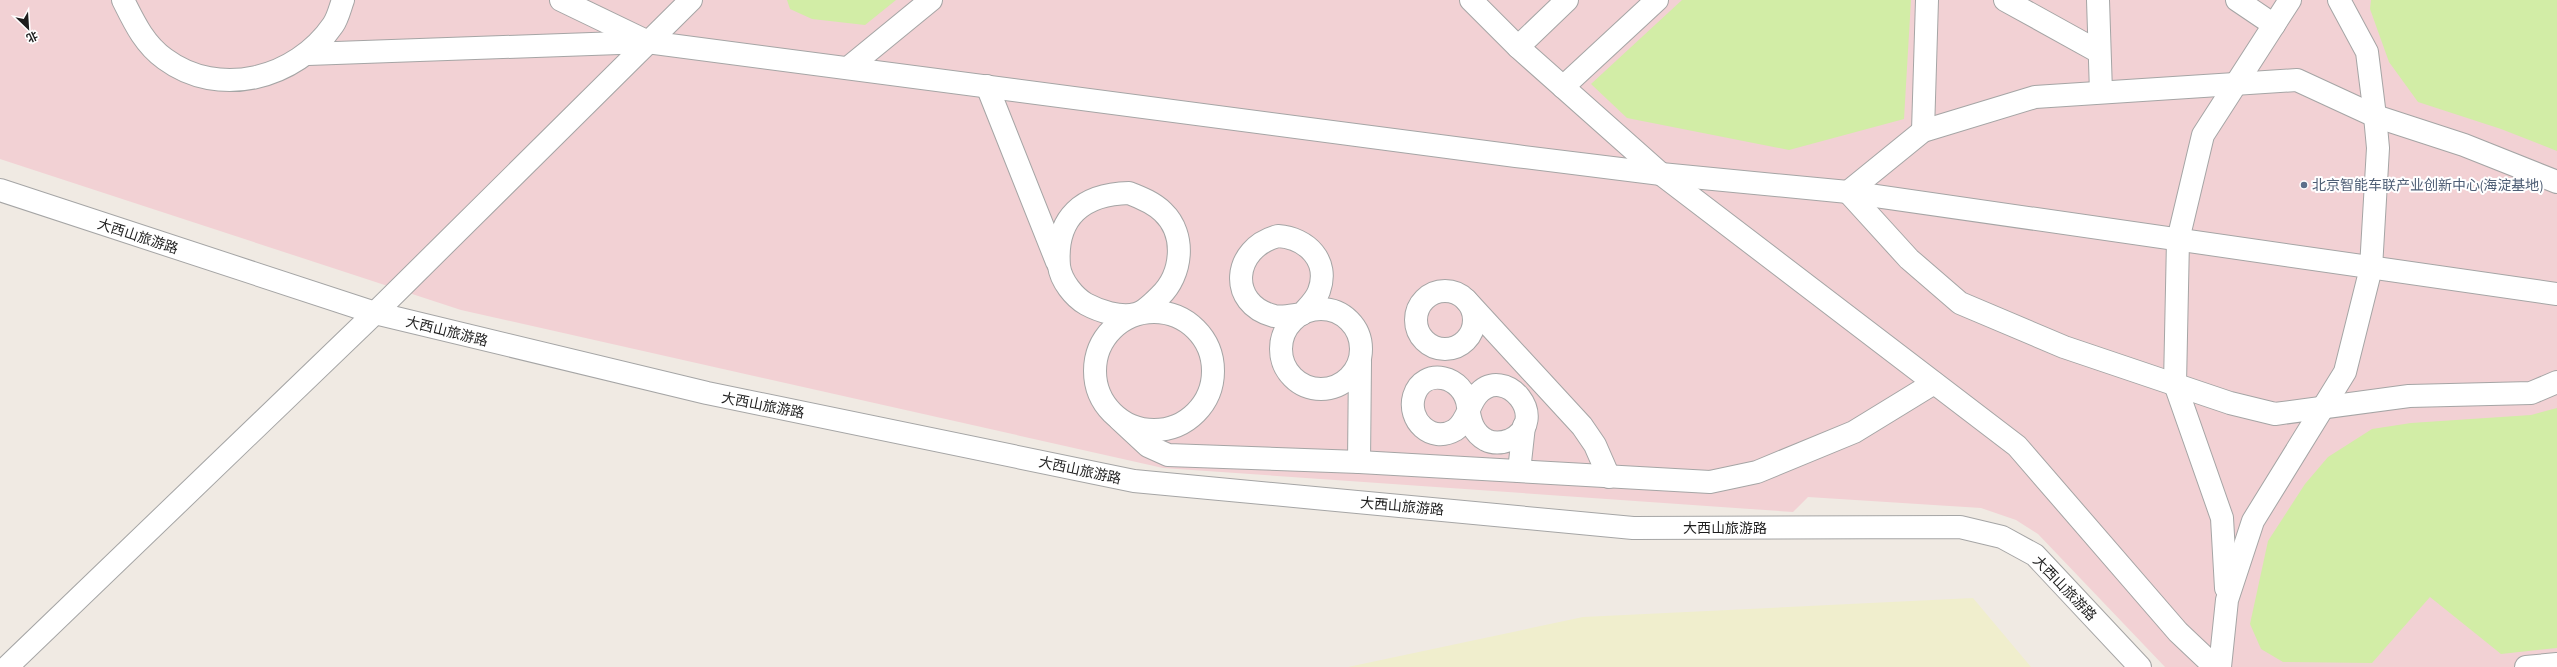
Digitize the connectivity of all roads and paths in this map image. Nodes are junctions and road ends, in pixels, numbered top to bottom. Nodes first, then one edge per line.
1 (123, 0) edge
2 (343, 0) edge
3 (561, 0) edge
4 (691, 0) edge
5 (931, 0) edge
6 (1471, 0) edge
7 (1567, 0) edge
8 (1657, 0) edge
9 (1927, 0) edge
10 (2005, 0) edge
11 (2098, 0) edge
12 (2237, 0) edge
13 (2290, 0) edge
14 (2339, 0) edge
15 (2274, 25) junction
16 (647, 42) junction
17 (1518, 47) junction
18 (2099, 52) junction
19 (308, 54) junction
20 (848, 68) junction
21 (2237, 82) junction
22 (987, 86) junction
23 (1563, 87) junction
24 (2101, 92) junction
25 (2375, 116) junction
26 (1923, 131) junction
27 (1661, 174) junction
28 (2557, 182) edge
29 (0, 190) edge
30 (1848, 192) junction
31 (2178, 240) junction
32 (2371, 268) junction
33 (1060, 270) junction
34 (2557, 294) edge
35 (1466, 300) dead end
36 (375, 313) junction
37 (1136, 314) junction
38 (1360, 362) junction
39 (2557, 382) edge
40 (1934, 383) junction
41 (2175, 384) junction
42 (2323, 407) junction
43 (1120, 420) junction
44 (1524, 426) junction
45 (1359, 462) junction
46 (1519, 471) junction
47 (1609, 477) junction
48 (2227, 600) junction
49 (2557, 664) edge
50 (7, 667) edge
51 (2140, 667) edge
52 (2215, 667) edge
53 (2220, 667) edge
54 (2526, 667) edge

1 - 19 street
2 - 19 street
3 - 16 street
4 - 16 street
5 - 20 street
6 - 17 street
7 - 17 street
8 - 23 street
9 - 26 street
10 - 18 street
11 - 18 street
12 - 15 street
13 - 15 street
14 - 25 street
15 - 21 street
16 - 19 street
16 - 20 street
16 - 36 street
17 - 23 street
18 - 24 street
20 - 22 street
21 - 24 street
21 - 25 street
21 - 31 street
22 - 27 street
22 - 33 street
23 - 27 street
24 - 26 street
25 - 28 street
25 - 32 street
26 - 30 street
27 - 30 street
27 - 40 street
29 - 36 street, 大西山旅游路
30 - 31 street
30 - 41 street
31 - 32 street
31 - 41 street
32 - 34 street
32 - 42 street
33 - 37 street
33 - 37 street
35 - 47 street
36 - 50 street
36 - 51 street, 大西山旅游路
37 - 43 street
37 - 43 street
38 - 38 street
38 - 45 street
39 - 42 street
40 - 47 street
40 - 52 street
41 - 42 street
41 - 48 street
42 - 48 street
43 - 45 street
44 - 44 street
44 - 46 street
45 - 46 street
46 - 47 street
48 - 53 street
49 - 54 street

